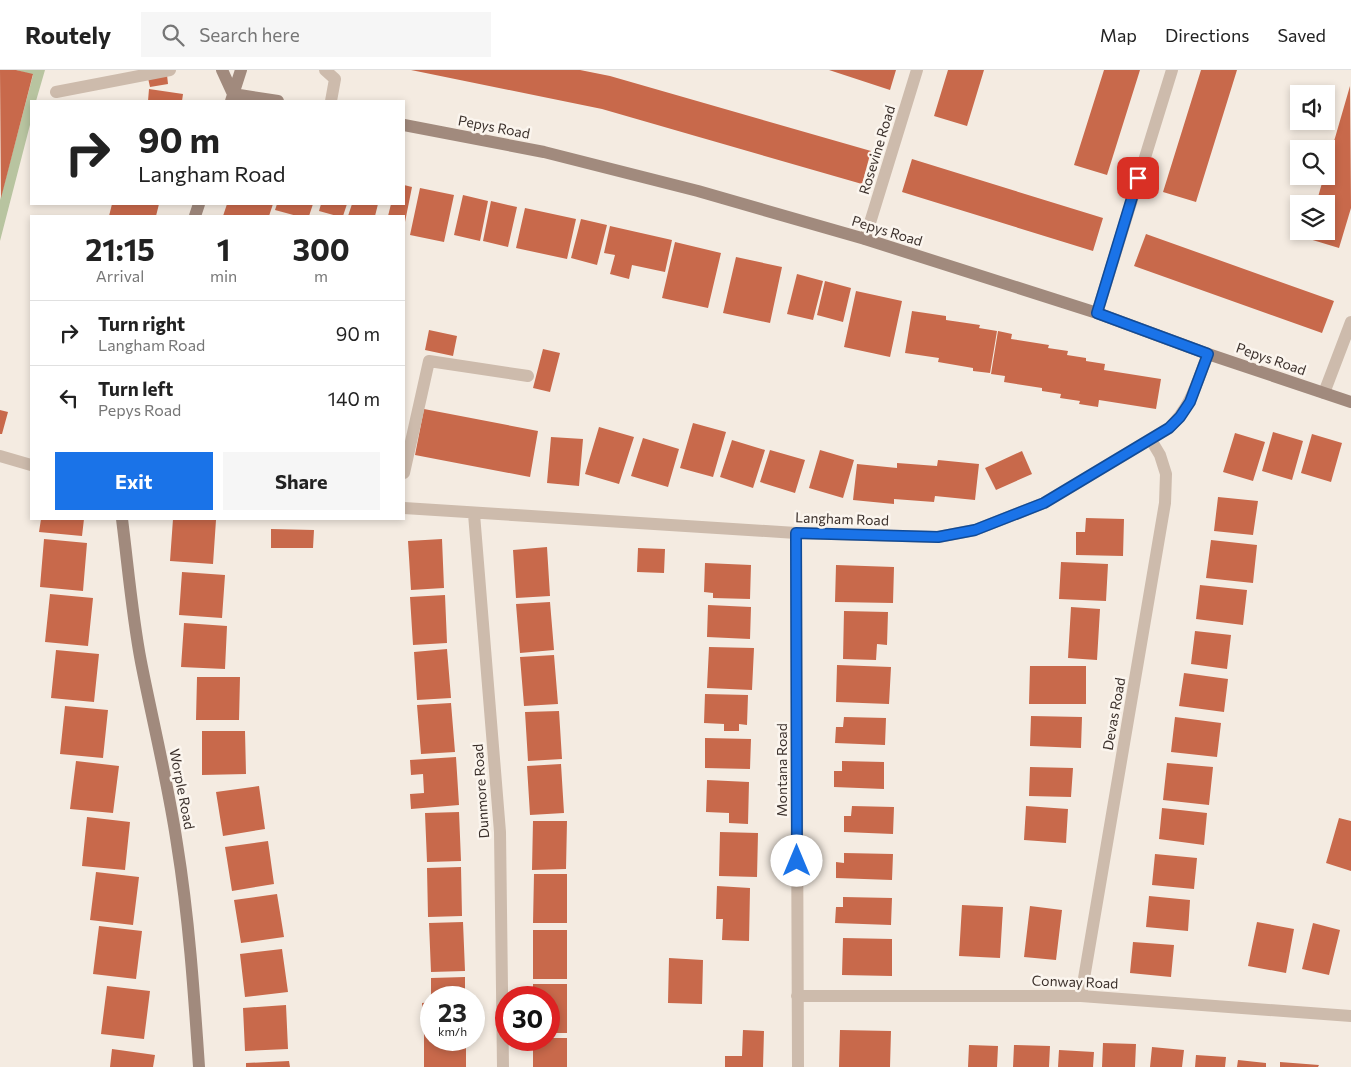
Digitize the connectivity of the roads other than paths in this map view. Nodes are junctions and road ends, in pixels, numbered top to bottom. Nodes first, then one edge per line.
1 (170, 70) edge
2 (222, 70) edge
3 (241, 70) edge
4 (325, 70) edge
5 (917, 70) edge
6 (1172, 70) edge
7 (56, 92) dead end
8 (232, 98) edge
9 (263, 100) edge
10 (331, 100) edge
11 (405, 125) edge
12 (865, 239) junction
13 (1097, 313) junction
14 (1351, 322) edge
15 (1208, 354) junction
16 (528, 376) dead end
17 (1324, 393) junction
18 (1351, 402) edge
19 (1151, 440) junction
20 (0, 456) edge
21 (30, 464) edge
22 (405, 469) edge
23 (405, 508) edge
24 (474, 514) junction
25 (122, 520) edge
26 (796, 533) junction
27 (797, 996) junction
28 (1081, 996) junction
29 (1351, 1016) edge
30 (199, 1067) edge
31 (503, 1067) edge
32 (798, 1067) edge

1 - 7 street
2 - 8 street
3 - 8 street
4 - 10 street
5 - 12 street, Rosevine Road
6 - 13 street
8 - 9 street
11 - 12 street, Pepys Road
12 - 13 street, Pepys Road
13 - 15 street, Pepys Road
14 - 17 street
15 - 17 street, Pepys Road
15 - 19 street, Langham Road
16 - 22 street
17 - 18 street, Pepys Road
19 - 26 street, Langham Road
19 - 28 street, Devas Road
20 - 21 street
23 - 24 street, Langham Road
24 - 26 street, Langham Road
24 - 31 street, Dunmore Road
25 - 30 street, Worple Road
26 - 27 street, Montana Road
27 - 28 street, Conway Road
27 - 32 street, Montana Road
28 - 29 street, Conway Road

